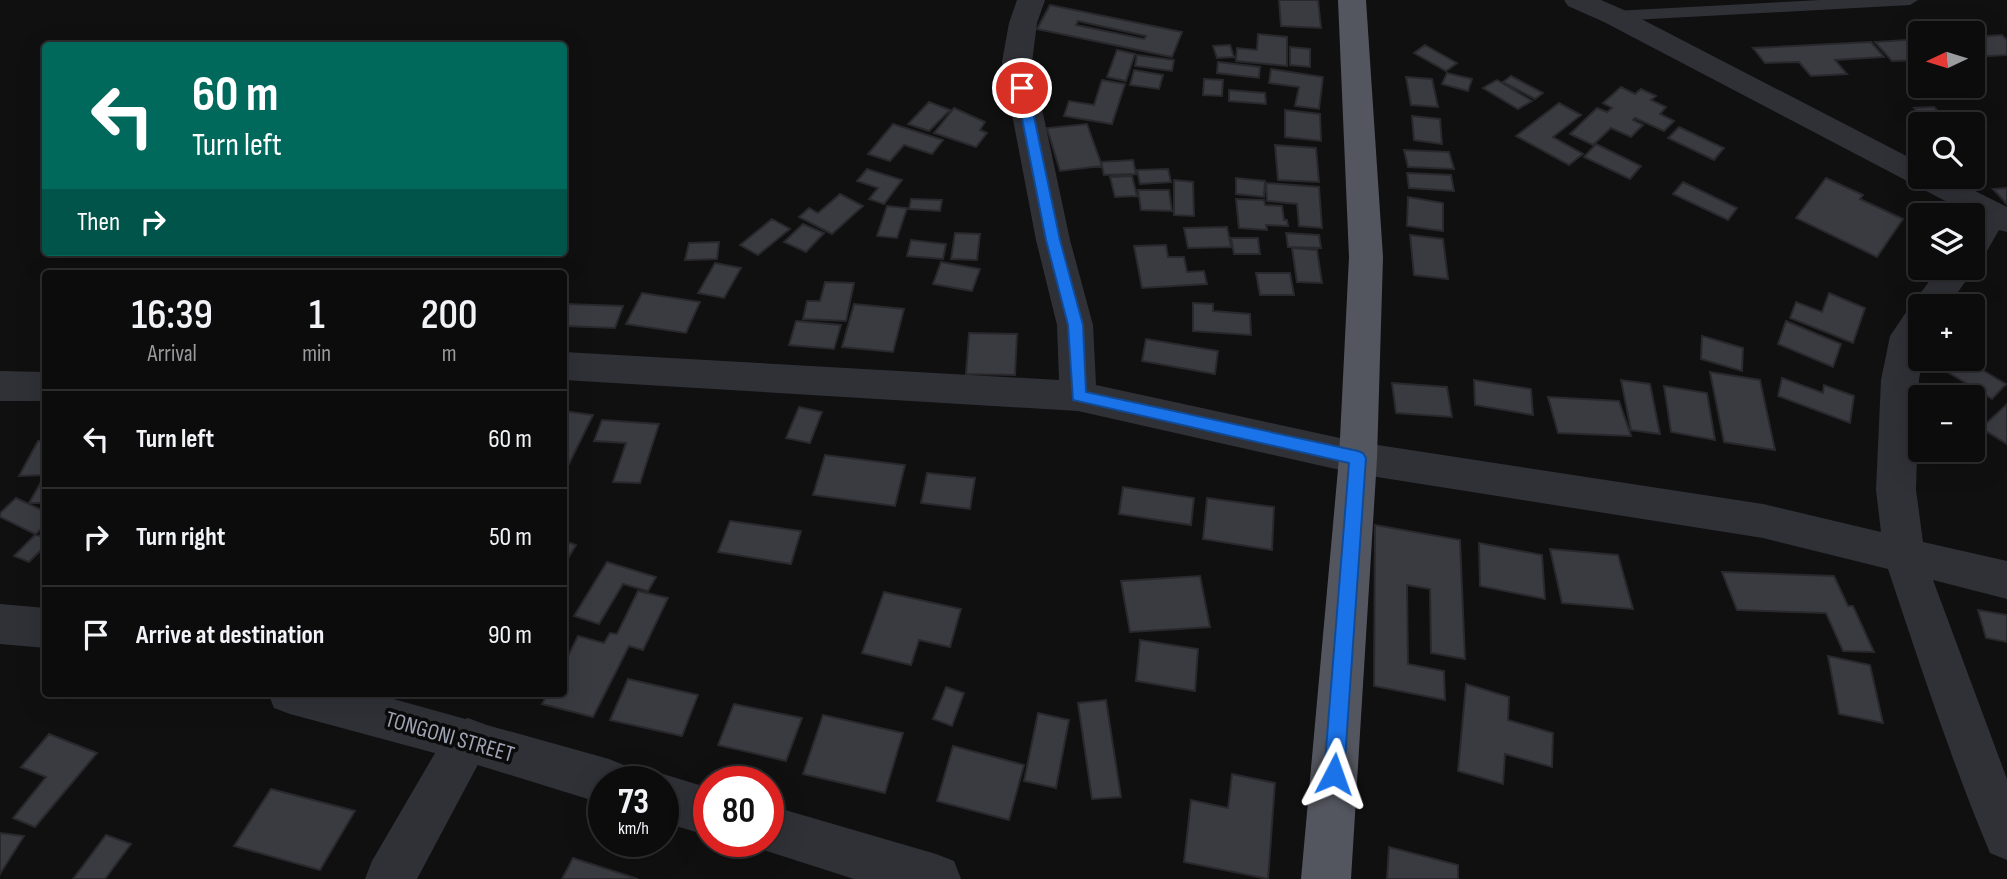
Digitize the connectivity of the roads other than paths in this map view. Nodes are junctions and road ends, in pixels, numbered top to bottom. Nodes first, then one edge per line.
1 (1031, 0) edge
2 (1352, 0) edge
3 (1578, 0) edge
4 (1910, 0) edge
5 (1614, 16) junction
6 (1908, 170) edge
7 (1944, 189) edge
8 (1999, 218) edge
9 (1985, 234) edge
10 (1949, 280) edge
11 (1938, 294) edge
12 (1908, 336) edge
13 (567, 366) edge
14 (42, 386) edge
15 (2, 389) edge
16 (1078, 396) junction
17 (1358, 458) junction
18 (1904, 556) junction
19 (2007, 580) edge
20 (0, 624) edge
21 (42, 628) edge
22 (305, 697) edge
23 (468, 740) junction
24 (588, 775) edge
25 (784, 834) edge
26 (2007, 836) edge
27 (390, 879) edge
28 (936, 879) edge
29 (1326, 879) edge

1 - 16 street
2 - 17 highway
3 - 5 street
4 - 5 lane
5 - 6 street
7 - 8 street
8 - 9 street
10 - 11 street
12 - 18 street
13 - 16 street
14 - 15 street
16 - 17 street
17 - 18 street
17 - 29 highway
18 - 19 street
18 - 26 street
20 - 21 street
22 - 23 street, TONGONI STREET
23 - 24 street, TONGONI STREET
23 - 27 street
25 - 28 street

